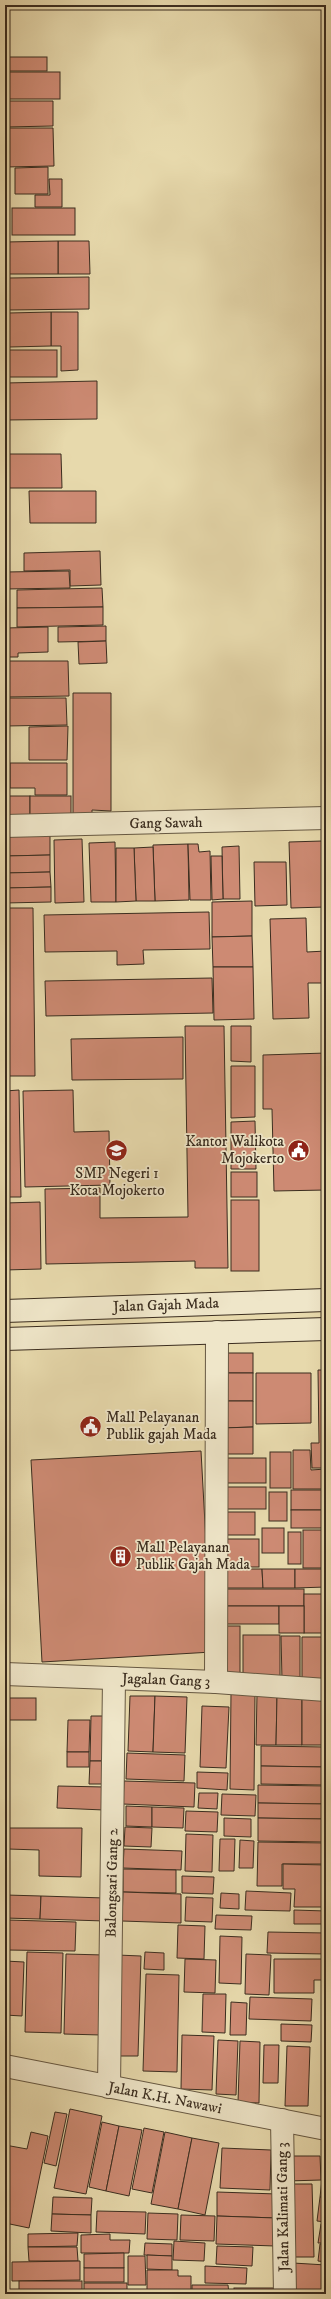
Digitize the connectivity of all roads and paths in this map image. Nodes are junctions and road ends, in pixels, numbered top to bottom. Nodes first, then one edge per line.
1 (326, 818) edge
2 (5, 826) edge
3 (326, 1300) edge
4 (15, 1311) edge
5 (326, 1329) edge
6 (217, 1332) junction
7 (15, 1338) edge
8 (5, 1674) edge
9 (114, 1678) junction
10 (216, 1682) junction
11 (326, 1690) edge
12 (5, 2066) edge
13 (109, 2087) junction
14 (282, 2120) junction
15 (326, 2129) edge
16 (285, 2294) edge

1 - 2 street, Gang Sawah
3 - 4 street, Jalan Gajah Mada
4 - 7 street
5 - 6 street, Jalan Gajah Mada
6 - 7 street, Jalan Gajah Mada
6 - 10 street
8 - 9 street, Jagalan Gang 3
9 - 10 street, Jagalan Gang 3
9 - 13 street, Balongsari Gang 2
10 - 11 street, Jagalan Gang 3
12 - 13 street, Jalan K.H. Nawawi
13 - 14 street, Jalan K.H. Nawawi
14 - 15 street, Jalan K.H. Nawawi
14 - 16 street, Jalan Kalimati Gang 3

